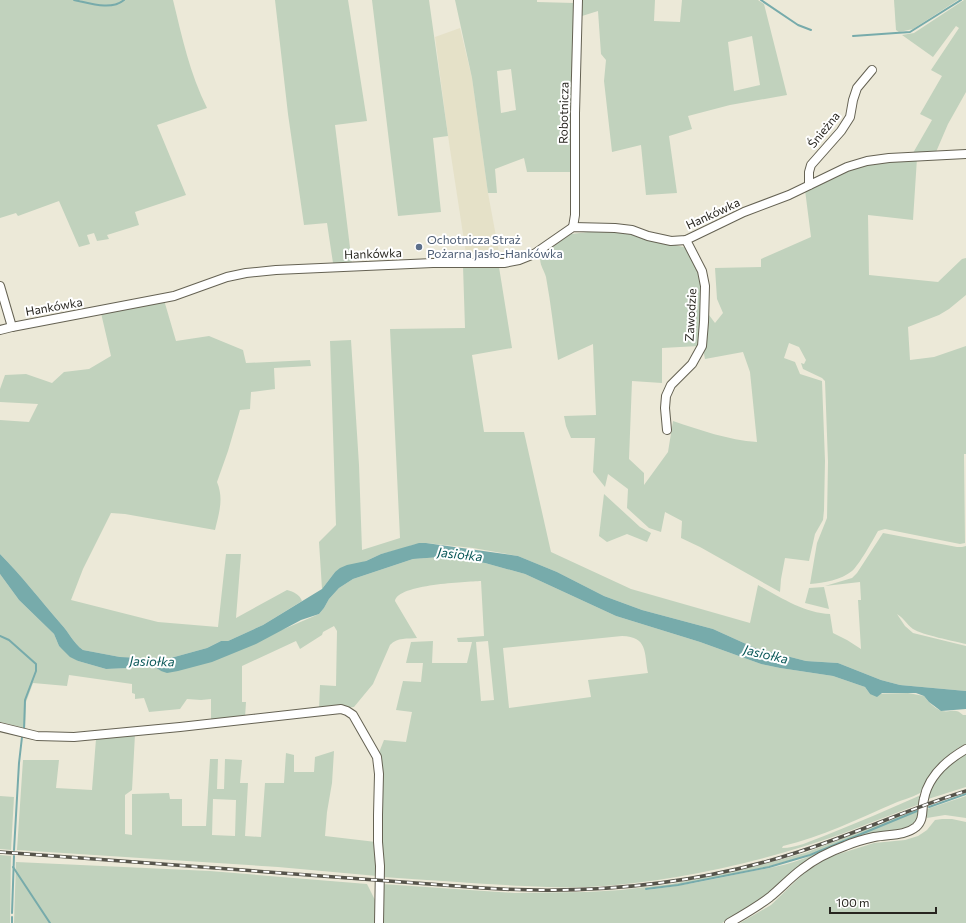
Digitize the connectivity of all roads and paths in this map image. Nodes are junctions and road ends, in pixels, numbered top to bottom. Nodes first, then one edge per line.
1 (578, 0) edge
2 (872, 70) dead end
3 (966, 154) edge
4 (809, 185) junction
5 (573, 227) junction
6 (686, 240) junction
7 (0, 286) edge
8 (12, 327) junction
9 (0, 330) edge
10 (667, 430) dead end
11 (0, 727) edge
12 (966, 749) edge
13 (379, 923) edge
14 (729, 923) edge

1 - 5 street, Robotnicza
2 - 4 street, Śnieżna
3 - 4 street, Hankówka
4 - 6 street, Hankówka
5 - 6 street, Hankówka
5 - 8 street, Hankówka
6 - 10 street, Zawodzie
7 - 8 street
8 - 9 street, Hankówka
11 - 13 street
12 - 14 street

